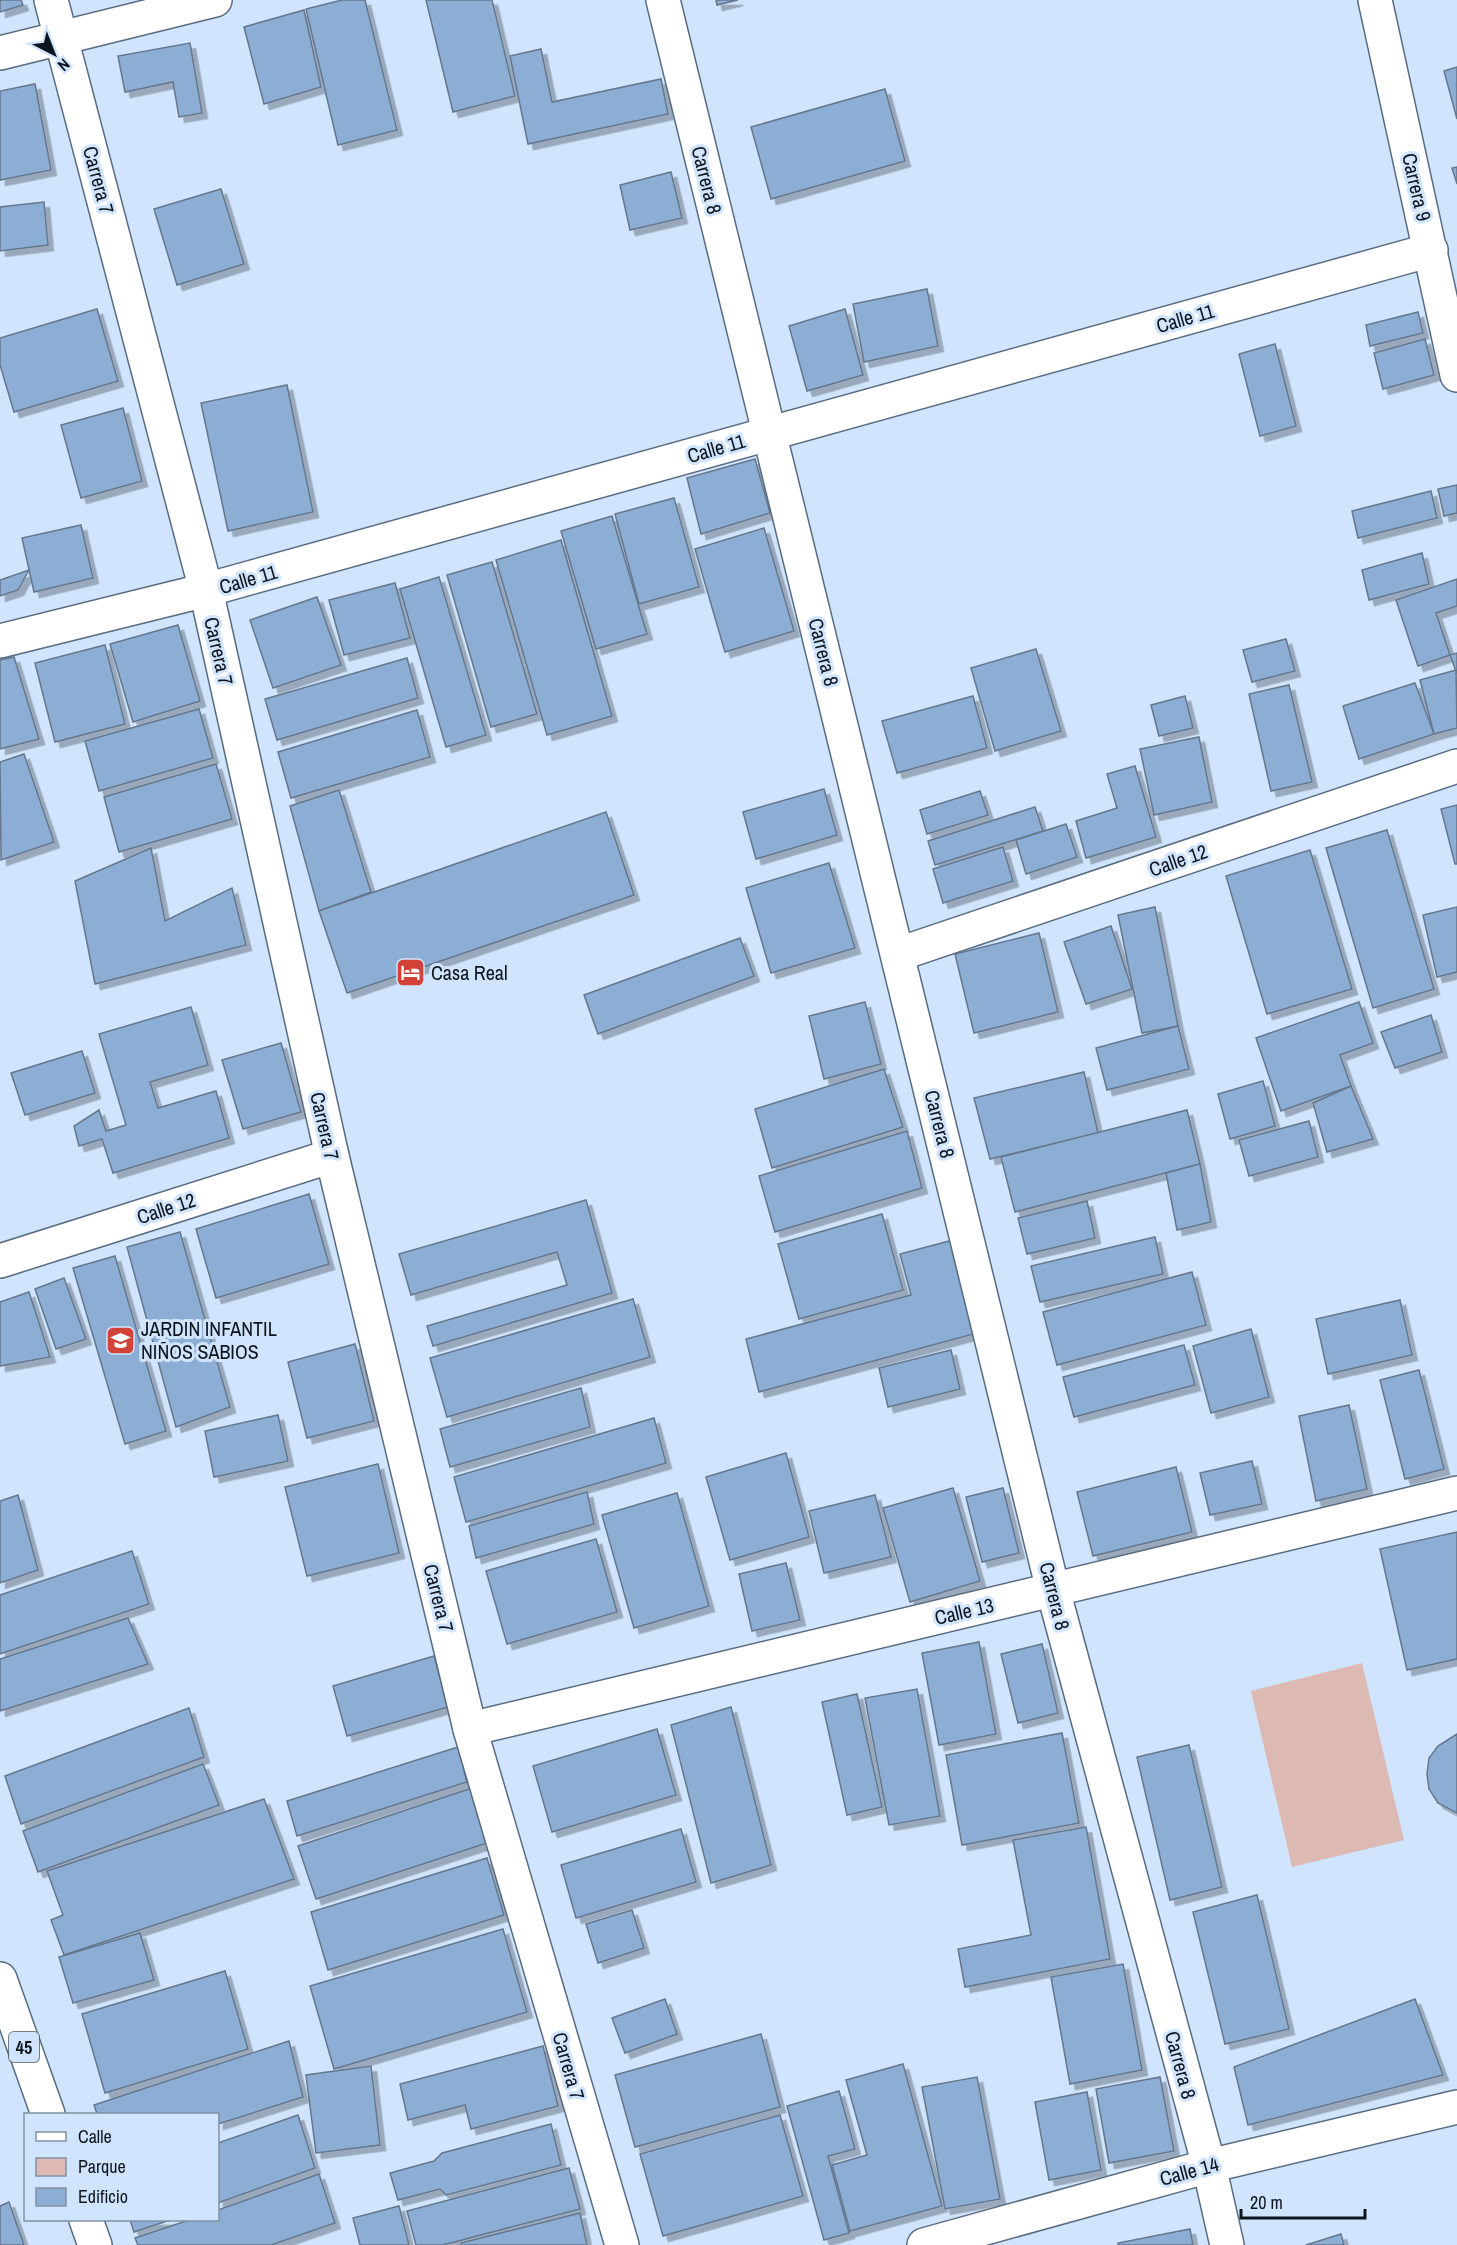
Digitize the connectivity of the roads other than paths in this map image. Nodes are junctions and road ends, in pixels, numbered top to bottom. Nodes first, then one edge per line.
1 (51, 0) edge
2 (216, 0) edge
3 (663, 0) edge
4 (1375, 0) edge
5 (61, 38) junction
6 (0, 53) edge
7 (1431, 250) junction
8 (1457, 375) edge
9 (769, 434) junction
10 (206, 590) junction
11 (0, 641) edge
12 (1457, 766) edge
13 (899, 954) junction
14 (332, 1156) junction
15 (0, 1261) edge
16 (1457, 1493) edge
17 (1053, 1590) junction
18 (470, 1729) junction
19 (0, 1978) edge
20 (1457, 2107) edge
21 (47, 2113) edge
22 (1209, 2166) junction
23 (86, 2221) edge
24 (94, 2245) edge
25 (622, 2245) edge
26 (924, 2245) edge
27 (1227, 2245) edge

1 - 5 street, Carrera 7
2 - 5 street
3 - 9 street, Carrera 8
4 - 7 street, Carrera 9
5 - 6 street
5 - 10 street, Carrera 7
7 - 8 street, Carrera 9
7 - 9 street, Calle 11
9 - 10 street, Calle 11
9 - 13 street, Carrera 8
10 - 11 street, Calle 11
10 - 14 street, Carrera 7
12 - 13 street, Calle 12
13 - 17 street, Carrera 8
14 - 15 street, Calle 12
14 - 18 street, Carrera 7
16 - 17 street, Calle 13
17 - 18 street, Calle 13
17 - 22 street, Carrera 8
18 - 25 street, Carrera 7
19 - 21 street, 45
20 - 22 street, Calle 14
22 - 26 street, Calle 14
22 - 27 street, Carrera 8
23 - 24 street

